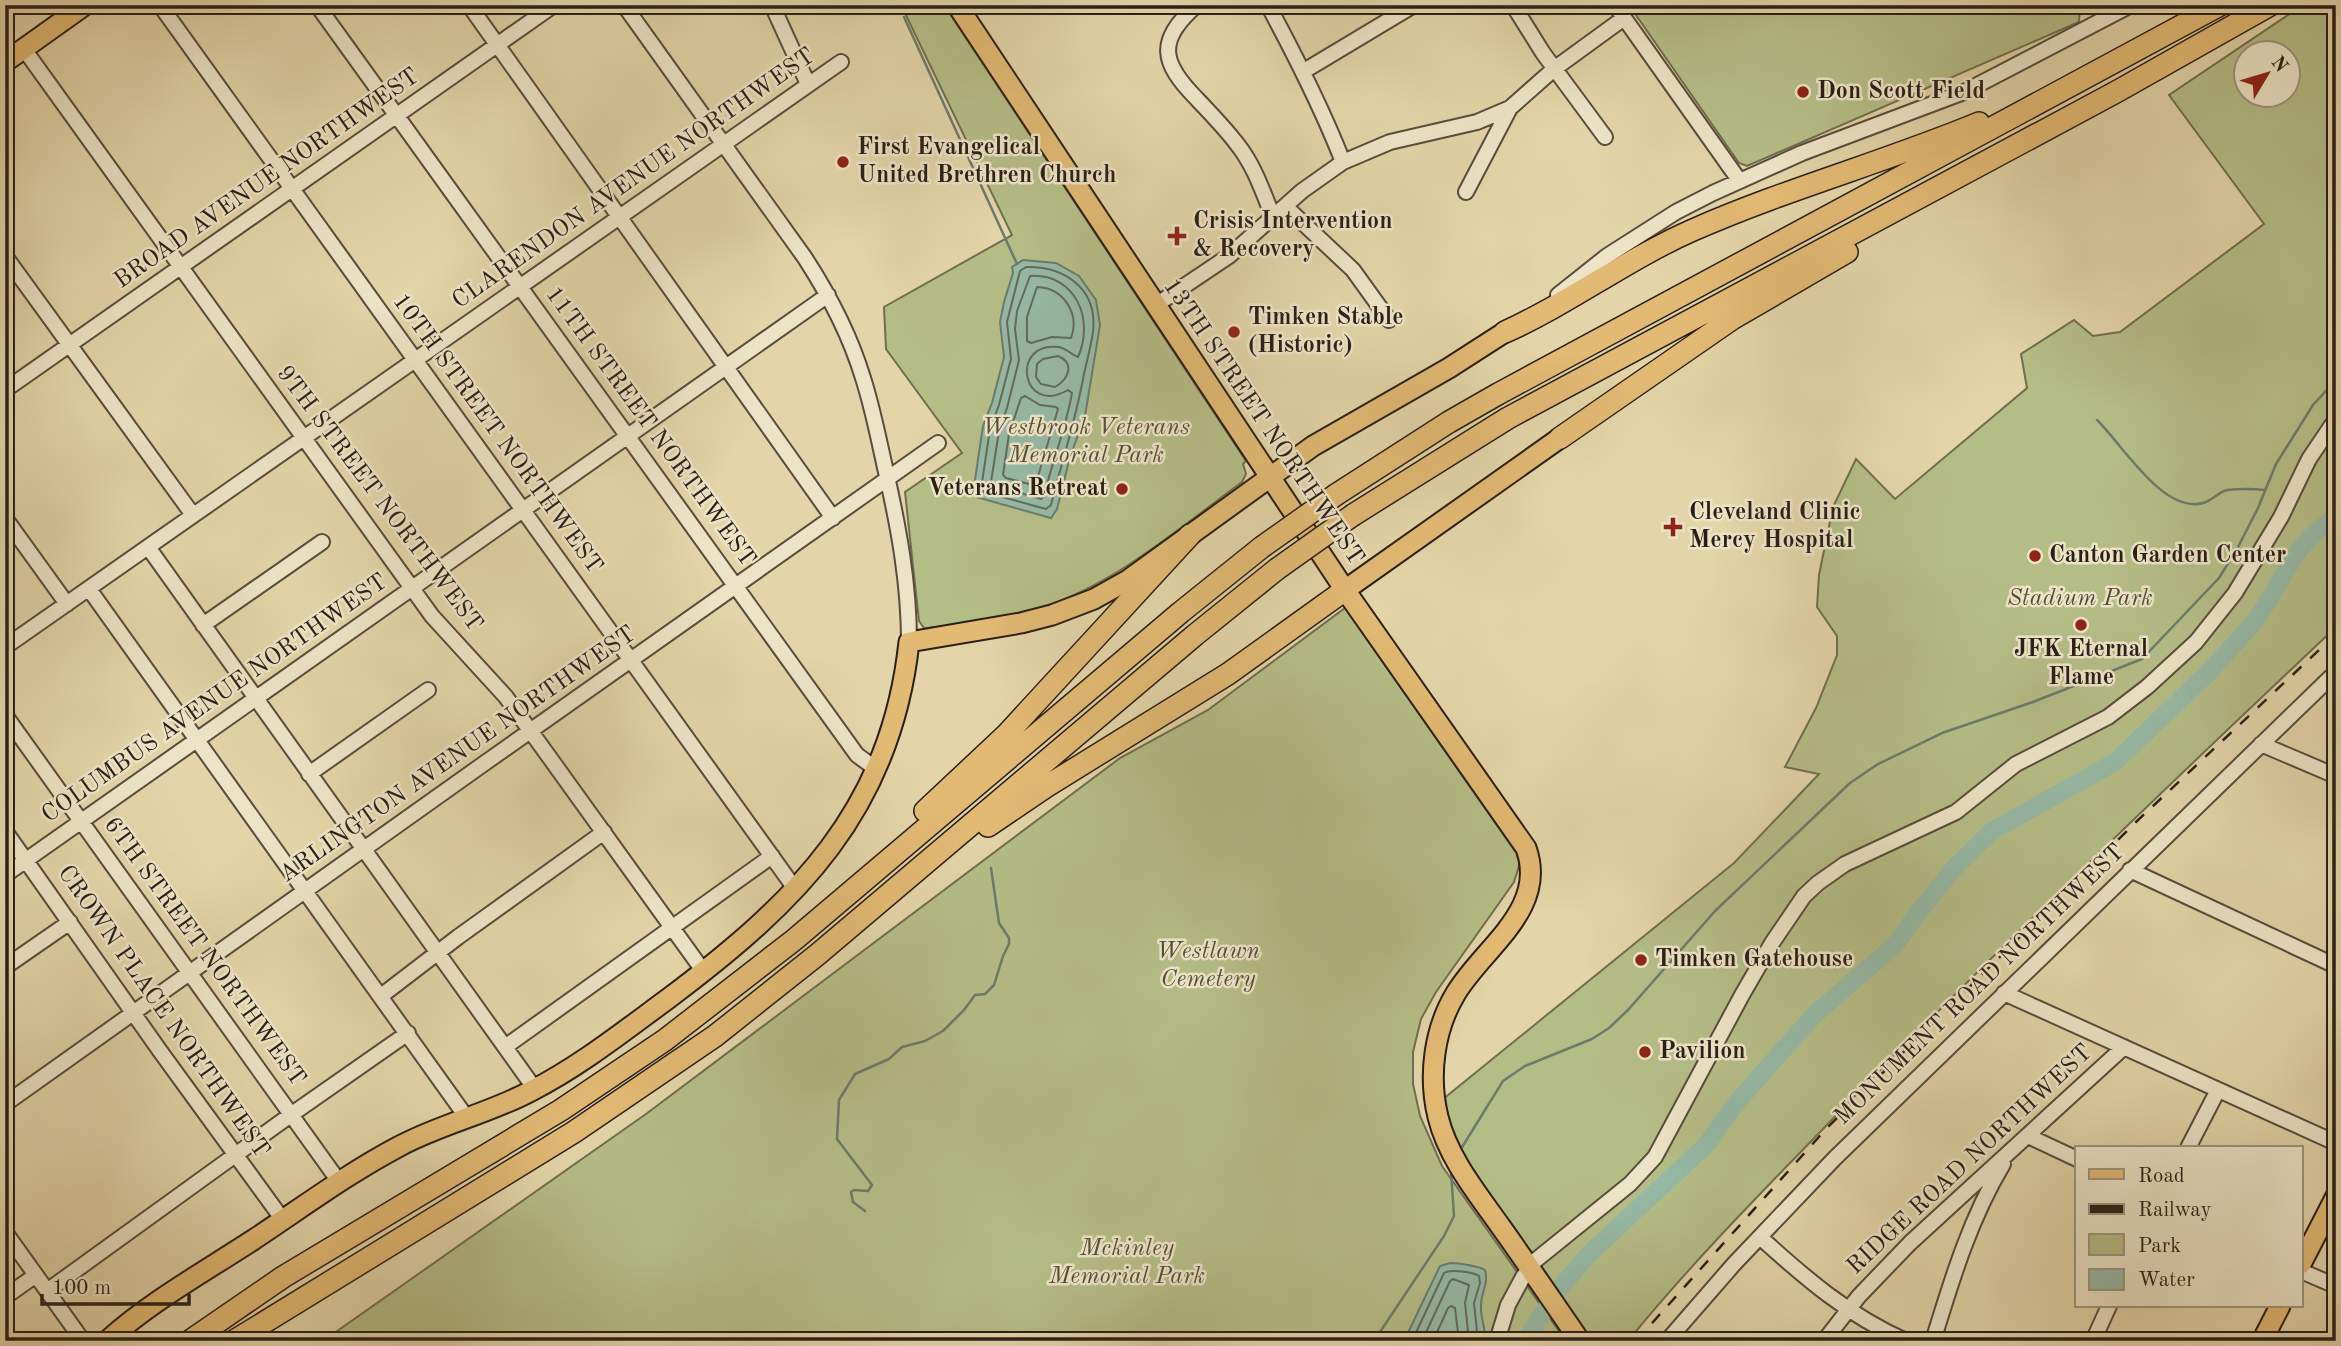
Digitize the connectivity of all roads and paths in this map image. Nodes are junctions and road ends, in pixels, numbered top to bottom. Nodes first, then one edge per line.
1 (85, 5) edge
2 (160, 5) edge
3 (317, 5) edge
4 (469, 5) edge
5 (554, 5) edge
6 (624, 5) edge
7 (772, 5) edge
8 (957, 5) edge
9 (1197, 5) edge
10 (1268, 5) edge
11 (1414, 5) edge
12 (1513, 5) edge
13 (1615, 5) edge
14 (2131, 5) edge
15 (2219, 5) edge
16 (2270, 5) edge
17 (2104, 11) edge
18 (1624, 18) junction
19 (498, 45) junction
20 (24, 48) junction
21 (5, 62) edge
22 (841, 62) dead end
23 (1554, 69) junction
24 (1304, 71) junction
25 (808, 84) junction
26 (1510, 108) junction
27 (397, 116) junction
28 (1605, 137) dead end
29 (2024, 142) junction
30 (724, 144) junction
31 (1343, 162) junction
32 (1739, 180) junction
33 (293, 188) junction
34 (1466, 192) dead end
35 (1285, 206) junction
36 (618, 217) junction
37 (1273, 217) junction
38 (5, 256) edge
39 (181, 267) junction
40 (520, 286) junction
41 (828, 295) junction
42 (1156, 305) junction
43 (1389, 320) dead end
44 (1505, 332) junction
45 (69, 346) junction
46 (416, 359) junction
47 (727, 367) junction
48 (5, 390) edge
49 (2336, 419) edge
50 (629, 436) junction
51 (304, 438) junction
52 (1560, 439) joint
53 (939, 443) dead end
54 (1271, 476) junction
55 (888, 480) junction
56 (524, 510) junction
57 (193, 515) junction
58 (5, 518) edge
59 (833, 518) junction
60 (1190, 535) junction
61 (322, 542) dead end
62 (148, 547) junction
63 (735, 586) junction
64 (89, 589) junction
65 (412, 589) junction
66 (1345, 590) junction
67 (67, 604) junction
68 (203, 625) junction
69 (909, 642) junction
70 (5, 647) edge
71 (631, 660) junction
72 (2336, 672) edge
73 (428, 690) dead end
74 (255, 699) junction
75 (5, 715) edge
76 (531, 730) junction
77 (197, 739) junction
78 (2261, 744) junction
79 (876, 769) junction
80 (309, 774) junction
81 (2336, 776) edge
82 (82, 821) junction
83 (5, 831) edge
84 (604, 832) junction
85 (363, 849) junction
86 (772, 856) junction
87 (26, 860) junction
88 (2130, 870) junction
89 (5, 874) edge
90 (796, 890) junction
91 (306, 892) junction
92 (70, 922) junction
93 (672, 927) junction
94 (438, 954) junction
95 (817, 955) junction
96 (2336, 966) edge
97 (5, 967) edge
98 (190, 972) junction
99 (704, 972) junction
100 (735, 987) junction
101 (2004, 993) junction
102 (381, 996) junction
103 (134, 1013) junction
104 (408, 1034) junction
105 (2124, 1046) junction
106 (505, 1047) junction
107 (535, 1089) junction
108 (2218, 1090) junction
109 (5, 1104) edge
110 (292, 1114) junction
111 (467, 1118) junction
112 (2028, 1136) junction
113 (2336, 1143) edge
114 (2189, 1146) edge
115 (235, 1154) junction
116 (2009, 1154) junction
117 (2075, 1157) edge
118 (340, 1183) junction
119 (2336, 1196) edge
120 (283, 1220) junction
121 (5, 1232) edge
122 (1760, 1237) junction
123 (2302, 1263) edge
124 (2302, 1266) edge
125 (1533, 1273) junction
126 (36, 1275) junction
127 (284, 1277) junction
128 (2336, 1286) edge
129 (47, 1291) junction
130 (5, 1297) edge
131 (2108, 1308) edge
132 (2279, 1308) edge
133 (1848, 1311) junction
134 (1575, 1334) edge
135 (83, 1341) edge
136 (107, 1341) edge
137 (172, 1341) edge
138 (190, 1341) edge
139 (234, 1341) edge
140 (1497, 1341) edge
141 (1667, 1341) edge
142 (1824, 1341) edge
143 (1906, 1341) edge
144 (1933, 1341) edge
145 (2093, 1341) edge
146 (2262, 1341) edge

1 - 20 main road
2 - 33 street, 10TH STREET NORTHWEST
3 - 27 street, 11TH STREET NORTHWEST
4 - 19 street
5 - 19 street, BROAD AVENUE NORTHWEST
6 - 30 street
7 - 25 street
8 - 42 main road, 13TH STREET NORTHWEST
9 - 37 street
10 - 24 street
11 - 24 street
12 - 23 street
13 - 18 street
14 - 17 street
15 - 44 highway
15 - 100 highway, bridge
16 - 29 highway
17 - 32 street
18 - 23 street
18 - 32 street
19 - 27 street, BROAD AVENUE NORTHWEST
19 - 36 street
20 - 21 main road
20 - 39 street, 9TH STREET NORTHWEST
22 - 25 street, CLARENDON AVENUE NORTHWEST
23 - 26 street
23 - 28 street
24 - 31 street
25 - 30 street, CLARENDON AVENUE NORTHWEST
26 - 31 street
26 - 34 street
27 - 33 street, BROAD AVENUE NORTHWEST
27 - 40 street, 11TH STREET NORTHWEST
29 - 52 highway
29 - 95 highway, bridge
30 - 36 street, CLARENDON AVENUE NORTHWEST
30 - 41 street
31 - 35 street
32 - 44 street
33 - 39 street, BROAD AVENUE NORTHWEST
33 - 46 street, 10TH STREET NORTHWEST
35 - 37 street
35 - 43 street
36 - 40 street, CLARENDON AVENUE NORTHWEST
36 - 47 street
37 - 42 street
38 - 45 street
39 - 45 street, BROAD AVENUE NORTHWEST
39 - 51 street, 9TH STREET NORTHWEST
40 - 46 street, CLARENDON AVENUE NORTHWEST
40 - 50 street, 11TH STREET NORTHWEST
41 - 47 street, COLUMBUS AVENUE NORTHWEST
41 - 55 street
42 - 54 main road, 13TH STREET NORTHWEST
44 - 54 main road
45 - 48 street, BROAD AVENUE NORTHWEST
45 - 57 street
46 - 51 street, CLARENDON AVENUE NORTHWEST
46 - 56 street, 10TH STREET NORTHWEST
47 - 50 street, COLUMBUS AVENUE NORTHWEST
47 - 59 street
49 - 125 street
50 - 56 street, COLUMBUS AVENUE NORTHWEST
50 - 63 street, 11TH STREET NORTHWEST
51 - 57 street, CLARENDON AVENUE NORTHWEST
51 - 65 street, 9TH STREET NORTHWEST
52 - 66 main road
53 - 55 street, ARLINGTON AVENUE NORTHWEST
54 - 60 main road
54 - 66 main road, 13TH STREET NORTHWEST
55 - 59 street, ARLINGTON AVENUE NORTHWEST
55 - 69 street
56 - 65 street, COLUMBUS AVENUE NORTHWEST
56 - 71 street, 10TH STREET NORTHWEST
57 - 62 street, CLARENDON AVENUE NORTHWEST
58 - 67 street
59 - 63 street, ARLINGTON AVENUE NORTHWEST
60 - 69 main road
60 - 100 highway
61 - 68 street
62 - 64 street, CLARENDON AVENUE NORTHWEST
62 - 68 street
63 - 71 street, ARLINGTON AVENUE NORTHWEST
63 - 79 street, 11TH STREET NORTHWEST
64 - 67 street, CLARENDON AVENUE NORTHWEST
64 - 77 street
65 - 74 street, COLUMBUS AVENUE NORTHWEST
65 - 76 street, 9TH STREET NORTHWEST
66 - 95 highway
66 - 125 main road, 13TH STREET NORTHWEST
67 - 70 street, CLARENDON AVENUE NORTHWEST
68 - 74 street
69 - 79 main road
71 - 76 street, ARLINGTON AVENUE NORTHWEST
71 - 86 street, 10TH STREET NORTHWEST
72 - 78 street, MONUMENT ROAD NORTHWEST
73 - 80 street
74 - 77 street, COLUMBUS AVENUE NORTHWEST
74 - 80 street
75 - 82 street, 6TH STREET NORTHWEST
76 - 84 street, 9TH STREET NORTHWEST
76 - 85 street, ARLINGTON AVENUE NORTHWEST
77 - 82 street, COLUMBUS AVENUE NORTHWEST
77 - 91 street
78 - 81 street
78 - 88 street, MONUMENT ROAD NORTHWEST
79 - 90 main road
80 - 85 street
82 - 87 street, COLUMBUS AVENUE NORTHWEST
82 - 98 street, 6TH STREET NORTHWEST
83 - 87 street, CROWN PLACE NORTHWEST
84 - 93 street, 9TH STREET NORTHWEST
84 - 94 street
85 - 91 street, ARLINGTON AVENUE NORTHWEST
85 - 94 street
86 - 90 street, 10TH STREET NORTHWEST
86 - 93 street
87 - 89 street, COLUMBUS AVENUE NORTHWEST
87 - 92 street, CROWN PLACE NORTHWEST
88 - 96 street
88 - 101 street, MONUMENT ROAD NORTHWEST
90 - 99 main road
91 - 98 street, ARLINGTON AVENUE NORTHWEST
91 - 102 street
92 - 97 street
92 - 103 street, CROWN PLACE NORTHWEST
93 - 99 street, 9TH STREET NORTHWEST
93 - 106 street
94 - 102 street
94 - 106 street
95 - 139 highway
98 - 103 street, ARLINGTON AVENUE NORTHWEST
98 - 110 street, 6TH STREET NORTHWEST
99 - 107 main road
100 - 127 highway
101 - 105 street
101 - 122 street, MONUMENT ROAD NORTHWEST
102 - 104 street
103 - 109 street, ARLINGTON AVENUE NORTHWEST
103 - 115 street, CROWN PLACE NORTHWEST
104 - 110 street
104 - 111 street
105 - 108 street
105 - 112 street, RIDGE ROAD NORTHWEST
106 - 107 street
107 - 111 main road
108 - 113 street
108 - 114 street
110 - 115 street
110 - 118 street, 6TH STREET NORTHWEST
111 - 118 main road
112 - 116 street, RIDGE ROAD NORTHWEST
112 - 117 street
115 - 120 street, CROWN PLACE NORTHWEST
115 - 129 street
116 - 133 street, RIDGE ROAD NORTHWEST
116 - 144 street
118 - 120 main road
119 - 123 main road
120 - 136 main road
121 - 126 street
122 - 133 street
122 - 141 street, MONUMENT ROAD NORTHWEST
124 - 128 street
125 - 134 main road
125 - 140 street
126 - 129 street
126 - 130 street
127 - 137 highway
127 - 138 highway
129 - 135 street
131 - 145 street
132 - 146 main road
133 - 142 street, RIDGE ROAD NORTHWEST
133 - 143 street

